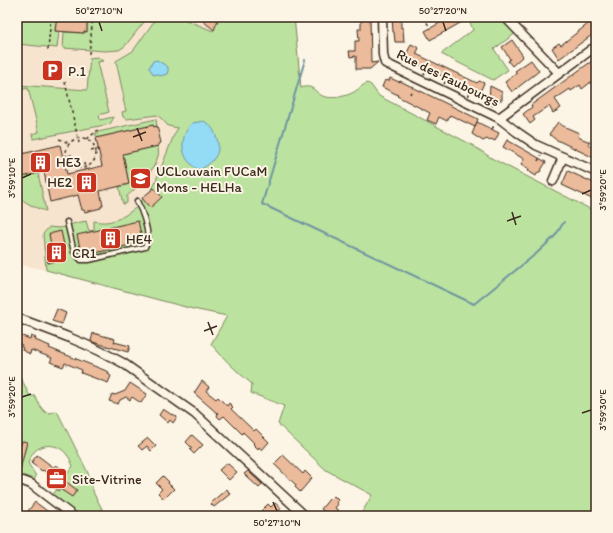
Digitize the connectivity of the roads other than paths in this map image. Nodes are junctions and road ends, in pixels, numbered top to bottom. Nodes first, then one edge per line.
1 (382, 17) edge
2 (505, 17) edge
3 (596, 48) edge
4 (559, 73) junction
5 (499, 118) junction
6 (563, 157) junction
7 (596, 172) edge
8 (554, 181) dead end
9 (137, 201) dead end
10 (67, 222) dead end
11 (17, 318) edge
12 (17, 481) edge
13 (291, 502) junction
14 (74, 516) edge
15 (296, 516) edge
16 (305, 516) edge

1 - 5 street, Rue des Faubourgs
2 - 4 street
3 - 4 street, Rue des Faubourgs
4 - 5 street, Rue des Faubourgs
5 - 6 street, Rue des Faubourgs
6 - 7 street, Rue des Faubourgs
6 - 8 street
9 - 10 lane
11 - 13 street
12 - 14 street
13 - 15 street
13 - 16 street

